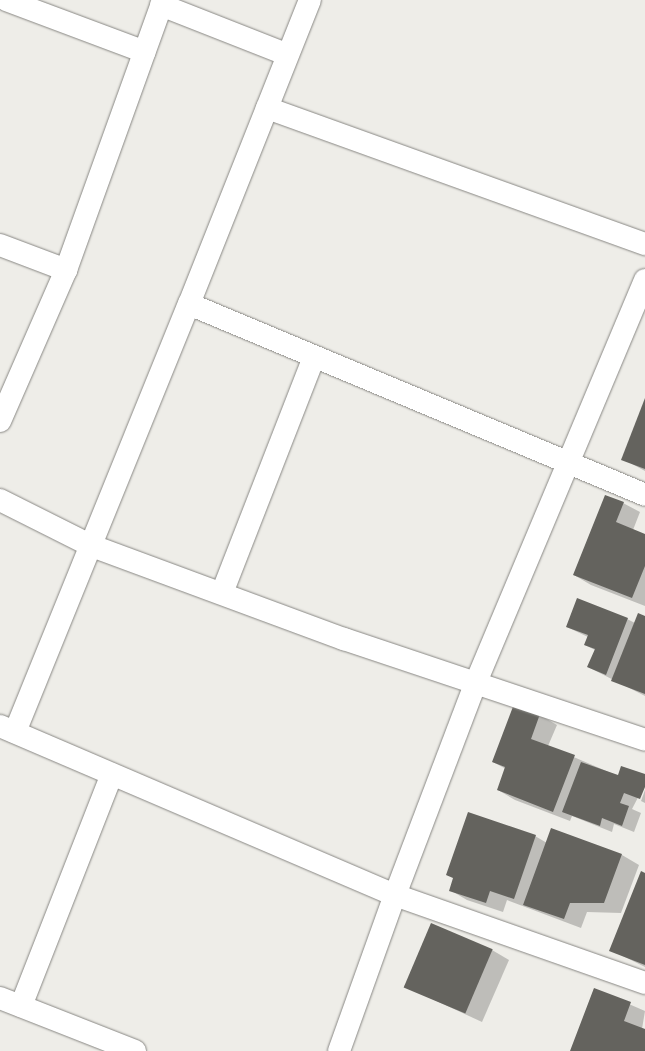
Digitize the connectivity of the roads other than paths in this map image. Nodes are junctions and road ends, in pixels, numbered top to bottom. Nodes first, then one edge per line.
1 (6, 0) edge
2 (310, 0) edge
3 (162, 3) edge
4 (145, 52) junction
5 (288, 55) junction
6 (267, 108) junction
7 (645, 244) edge
8 (0, 245) edge
9 (66, 270) junction
10 (645, 280) edge
11 (189, 304) junction
12 (314, 357) junction
13 (0, 421) edge
14 (567, 463) junction
15 (645, 495) edge
16 (0, 500) edge
17 (92, 546) junction
18 (222, 593) junction
19 (476, 682) junction
20 (8, 729) edge
21 (645, 740) edge
22 (112, 774) junction
23 (395, 895) junction
24 (645, 983) edge
25 (0, 998) edge
26 (21, 1006) junction
27 (135, 1051) edge
28 (339, 1051) edge

1 - 4 street
2 - 5 street
3 - 4 street
3 - 5 street
4 - 9 street
5 - 6 street
6 - 7 street
6 - 11 street
8 - 9 street
9 - 13 street
10 - 14 street
11 - 12 street
11 - 17 street
12 - 14 street
12 - 18 street
14 - 15 street
14 - 19 street
16 - 17 street
17 - 18 street
17 - 20 street
18 - 19 street
19 - 21 street
19 - 23 street
20 - 22 street
22 - 23 street
22 - 26 street
23 - 24 street
23 - 28 street
25 - 26 street
26 - 27 street

